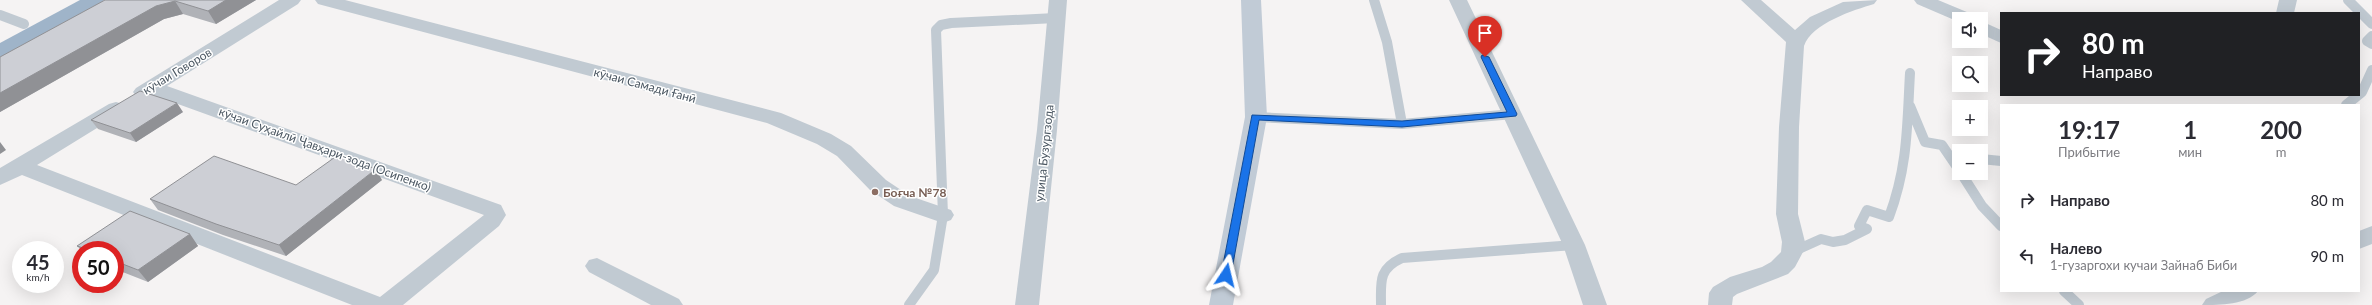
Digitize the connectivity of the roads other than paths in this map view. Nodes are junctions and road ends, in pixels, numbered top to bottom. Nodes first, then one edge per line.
1 (69, 0) edge
2 (94, 0) edge
3 (292, 0) edge
4 (324, 0) edge
5 (1251, 0) edge
6 (1374, 0) edge
7 (1458, 0) edge
8 (1750, 0) edge
9 (1868, 0) edge
10 (1923, 0) edge
11 (2288, 0) edge
12 (2348, 0) edge
13 (1057, 9) edge
14 (2285, 12) edge
15 (1952, 13) edge
16 (0, 15) edge
17 (24, 24) junction
18 (2372, 24) edge
19 (1988, 30) edge
20 (0, 36) edge
21 (2000, 36) edge
22 (2372, 36) edge
23 (1796, 41) junction
24 (2372, 44) edge
25 (0, 51) edge
26 (2372, 70) edge
27 (1910, 73) dead end
28 (151, 86) junction
29 (1908, 103) junction
30 (2348, 104) edge
31 (1513, 114) junction
32 (1256, 117) junction
33 (1402, 124) junction
34 (1948, 152) junction
35 (1952, 153) edge
36 (1952, 159) edge
37 (1988, 160) edge
38 (2000, 161) edge
39 (20, 166) junction
40 (0, 178) edge
41 (1965, 180) edge
42 (943, 215) junction
43 (2000, 225) edge
44 (2372, 234) edge
45 (2360, 240) edge
46 (1574, 245) junction
47 (1792, 252) junction
48 (597, 266) dead end
49 (2065, 292) edge
50 (2244, 292) edge
51 (376, 305) edge
52 (387, 305) edge
53 (671, 305) edge
54 (909, 305) edge
55 (1027, 305) edge
56 (1221, 305) edge
57 (1381, 305) edge
58 (1595, 305) edge
59 (1720, 305) edge
60 (2079, 305) edge
61 (2214, 305) edge

1 - 17 highway
2 - 25 highway
3 - 28 street, кӯчаи Говоров
4 - 42 street, кӯчаи Самади Ғанӣ
5 - 32 main road
6 - 33 lane
7 - 31 street
8 - 23 street
9 - 23 street
10 - 15 street
11 - 14 street
12 - 18 lane
13 - 42 lane
13 - 55 street, улица Бузургзода
16 - 17 lane
17 - 20 highway
19 - 21 street
22 - 24 lane
23 - 47 street
26 - 30 lane
27 - 29 lane
28 - 39 street, кӯчаи Говоров
28 - 52 street, кӯчаи Суҳайлӣ Ҷавҳари-зода (Осипенко)
29 - 34 lane
29 - 47 lane
31 - 33 lane
31 - 46 street
32 - 33 lane
32 - 56 main road
34 - 35 lane
34 - 36 lane
37 - 38 lane
39 - 40 street, кӯчаи Говоров
39 - 51 street
41 - 43 lane
42 - 54 lane
44 - 45 street
46 - 57 lane
46 - 58 street
47 - 59 street
48 - 53 street
49 - 60 lane
50 - 61 street

